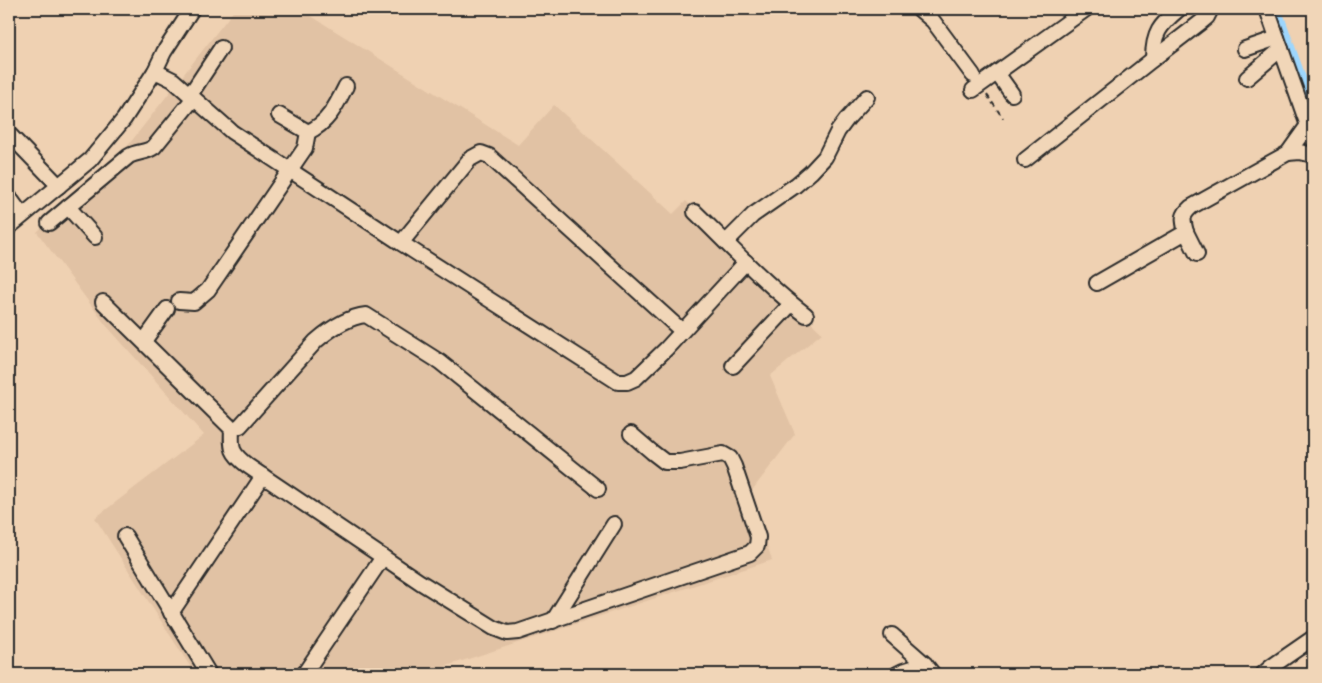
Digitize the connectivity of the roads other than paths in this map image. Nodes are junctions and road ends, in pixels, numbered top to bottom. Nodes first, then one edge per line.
1 (192, 9) edge
2 (919, 9) edge
3 (1086, 9) edge
4 (1179, 9) edge
5 (1211, 9) edge
6 (1266, 9) edge
7 (1279, 43) junction
8 (221, 48) dead end
9 (1246, 48) dead end
10 (1153, 59) junction
11 (156, 71) junction
12 (997, 73) junction
13 (1248, 78) dead end
14 (346, 86) dead end
15 (1012, 94) dead end
16 (192, 97) junction
17 (867, 97) dead end
18 (279, 115) dead end
19 (1308, 125) junction
20 (308, 132) junction
21 (9, 134) edge
22 (1313, 140) edge
23 (1288, 153) junction
24 (1313, 155) edge
25 (1025, 160) dead end
26 (290, 170) junction
27 (59, 186) junction
28 (9, 197) edge
29 (68, 207) junction
30 (695, 212) dead end
31 (22, 215) junction
32 (49, 223) dead end
33 (9, 227) edge
34 (1186, 232) junction
35 (95, 237) dead end
36 (726, 242) junction
37 (401, 243) junction
38 (1197, 254) dead end
39 (746, 262) junction
40 (1096, 283) dead end
41 (179, 301) dead end
42 (103, 302) dead end
43 (791, 304) junction
44 (167, 309) dead end
45 (806, 315) dead end
46 (682, 331) junction
47 (144, 341) junction
48 (733, 366) dead end
49 (232, 429) junction
50 (631, 434) dead end
51 (262, 476) junction
52 (598, 489) dead end
53 (614, 524) dead end
54 (125, 536) dead end
55 (383, 557) junction
56 (171, 613) junction
57 (553, 620) junction
58 (892, 634) dead end
59 (1313, 638) edge
60 (929, 669) edge
61 (902, 673) edge
62 (209, 674) edge
63 (304, 674) edge
64 (1263, 674) edge

1 - 11 street
2 - 12 street
3 - 12 street
4 - 10 street
5 - 10 street
6 - 7 street
7 - 9 street
7 - 13 street
7 - 19 street
8 - 16 street
10 - 25 street
11 - 16 street
11 - 27 street
12 - 15 street
14 - 20 street
16 - 26 street
16 - 29 street
17 - 36 street
18 - 20 street
19 - 22 street
19 - 23 street
20 - 26 street
21 - 27 street
23 - 24 street
23 - 34 street
26 - 37 street
26 - 41 street
27 - 31 street
28 - 31 street
29 - 32 street
29 - 35 street
30 - 36 street
31 - 33 street
34 - 38 street
34 - 40 street
36 - 39 street
37 - 46 street
37 - 46 street
39 - 43 street
39 - 46 street
42 - 47 street
43 - 45 street
43 - 48 street
44 - 47 street
47 - 49 street
49 - 51 street
49 - 52 street
50 - 57 street
51 - 55 street
51 - 56 street
53 - 57 street
54 - 56 street
55 - 57 street
55 - 63 street
56 - 62 street
58 - 60 street
59 - 64 street
60 - 61 street

